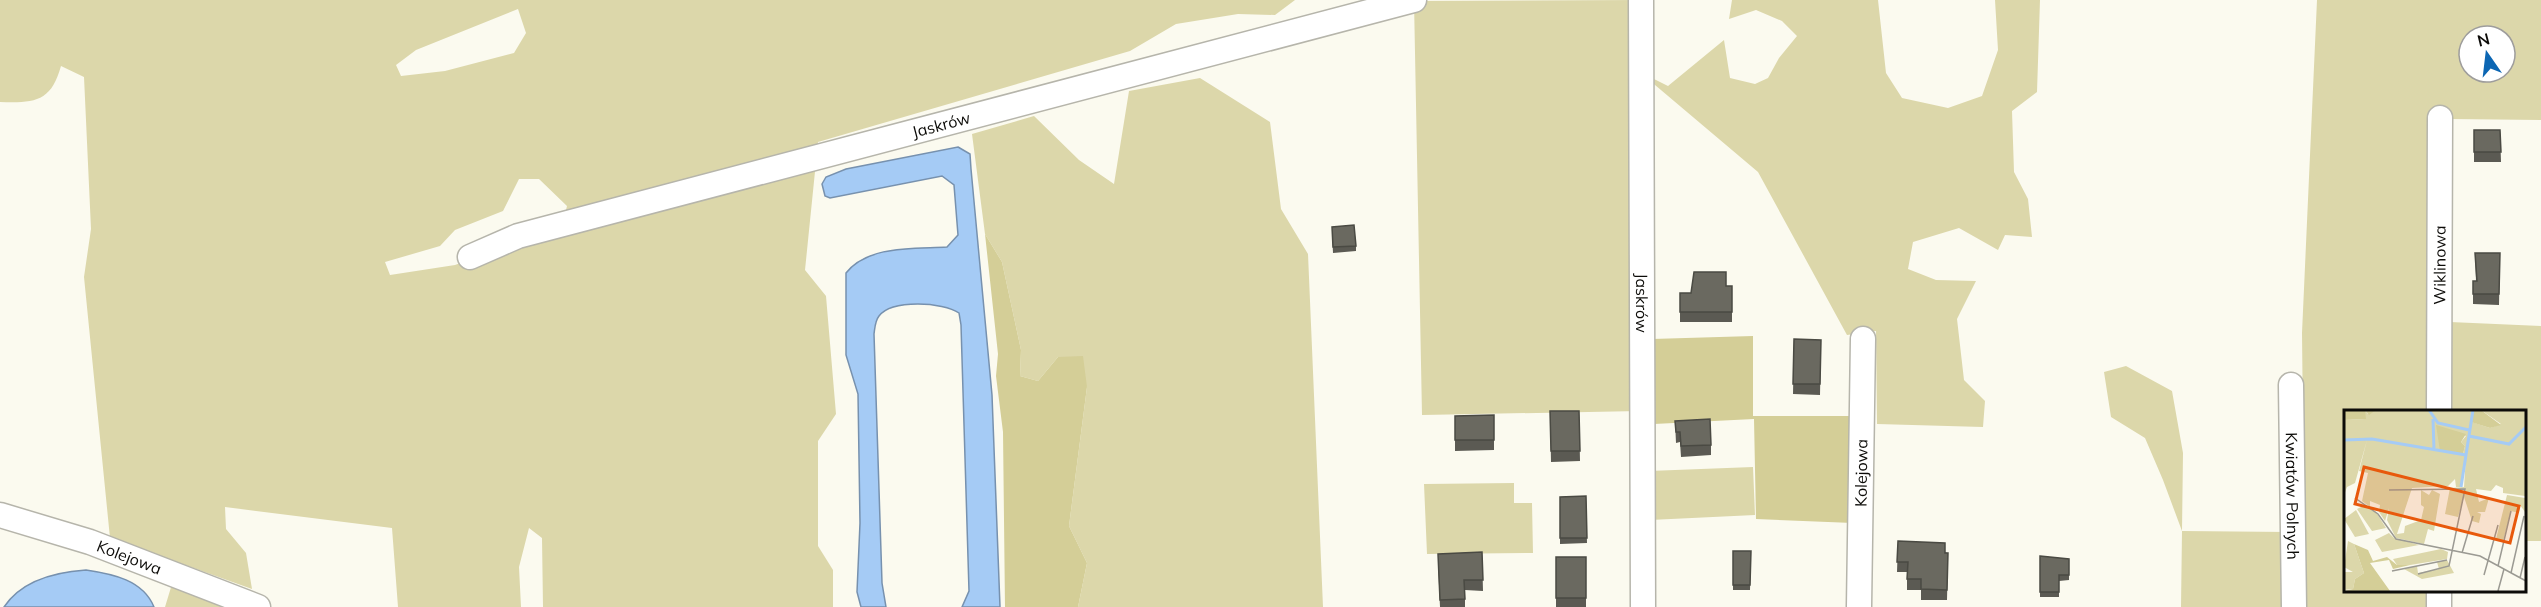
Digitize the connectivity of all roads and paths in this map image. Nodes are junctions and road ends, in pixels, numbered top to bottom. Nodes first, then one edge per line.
1 (1414, 0) edge
2 (1641, 0) edge
3 (2440, 118) dead end
4 (470, 256) dead end
5 (1863, 339) dead end
6 (2291, 385) dead end
7 (2439, 410) edge
8 (0, 515) edge
9 (258, 607) edge
10 (1643, 607) edge
11 (1860, 607) edge
12 (2294, 607) edge

1 - 4 street, Jaskrów
2 - 10 street, Jaskrów
3 - 7 street, Wiklinowa
5 - 11 street, Kolejowa
6 - 12 street, Kwiatów Polnych
8 - 9 street, Kolejowa

